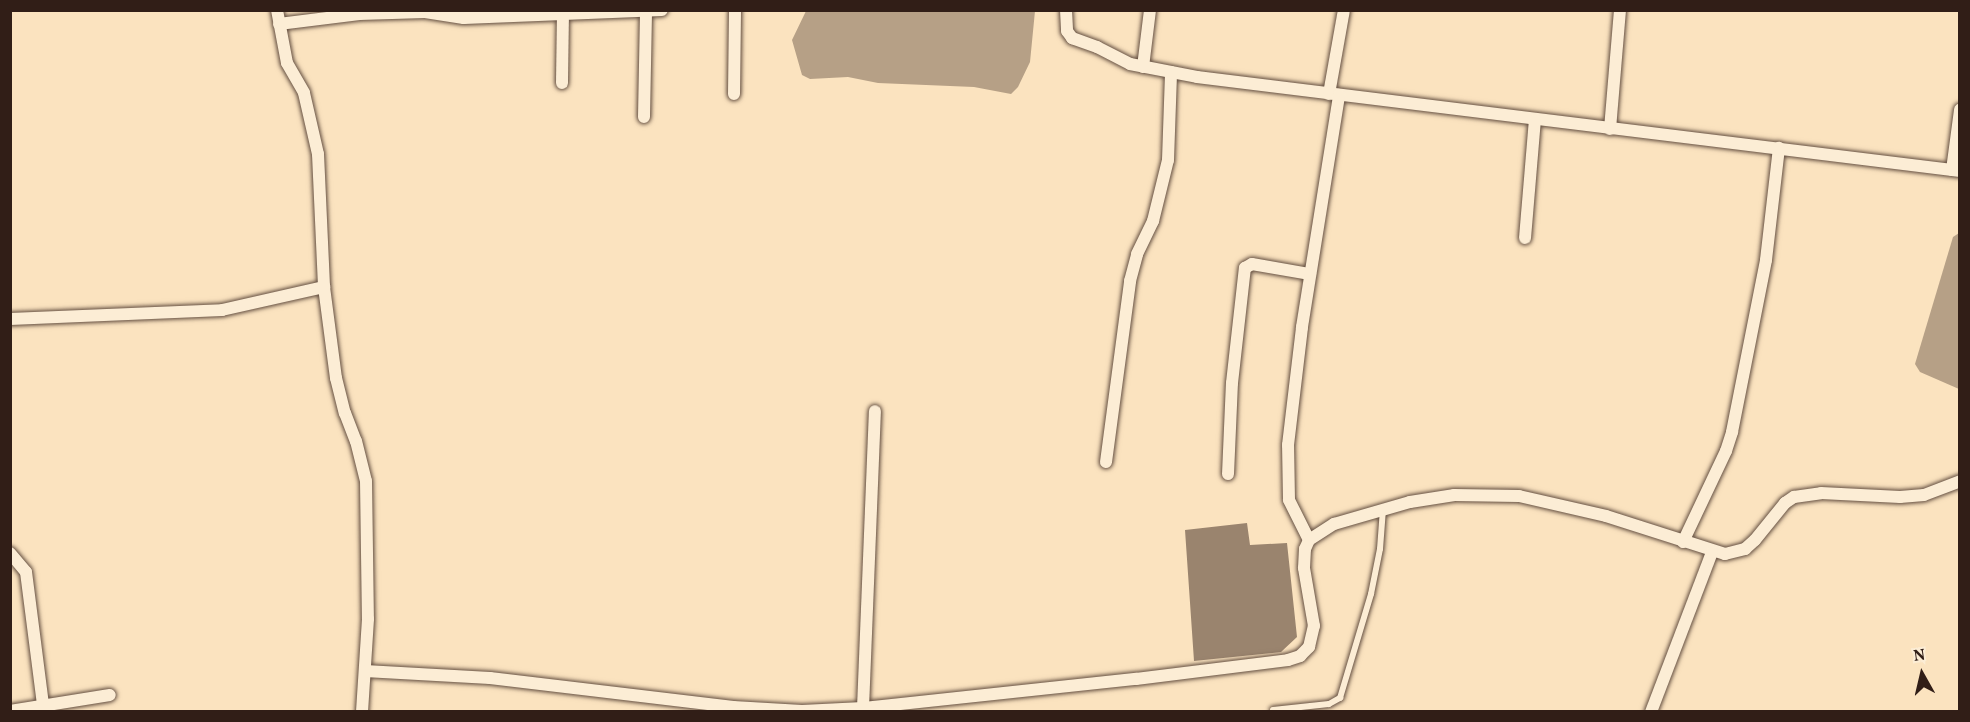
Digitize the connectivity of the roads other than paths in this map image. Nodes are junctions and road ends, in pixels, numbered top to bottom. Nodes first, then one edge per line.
1 (277, 10) edge
2 (662, 10) edge
3 (735, 10) edge
4 (1066, 10) edge
5 (1150, 10) edge
6 (1344, 10) edge
7 (1620, 10) edge
8 (607, 11) edge
9 (646, 11) edge
10 (525, 13) edge
11 (563, 14) junction
12 (279, 24) junction
13 (1143, 67) junction
14 (1171, 72) junction
15 (562, 83) dead end
16 (734, 94) dead end
17 (1334, 95) junction
18 (1959, 110) edge
19 (644, 117) dead end
20 (1535, 120) junction
21 (1610, 129) junction
22 (1779, 148) junction
23 (1956, 170) edge
24 (1525, 238) dead end
25 (1310, 274) junction
26 (324, 287) junction
27 (10, 319) edge
28 (875, 411) dead end
29 (1106, 462) dead end
30 (1228, 474) dead end
31 (1959, 481) edge
32 (1383, 510) junction
33 (1309, 540) junction
34 (1683, 542) junction
35 (1712, 552) junction
36 (10, 553) edge
37 (365, 671) junction
38 (110, 695) dead end
39 (863, 708) junction
40 (895, 708) edge
41 (44, 709) edge
42 (732, 709) edge
43 (1273, 710) dead end
44 (10, 711) edge
45 (362, 711) edge
46 (1652, 711) edge

1 - 12 street
2 - 9 street
3 - 16 street
4 - 13 street
5 - 13 street
6 - 17 street
7 - 21 street
8 - 9 street
8 - 11 street
9 - 19 street
10 - 11 street
10 - 12 street
11 - 15 street
12 - 26 street
13 - 14 street
14 - 17 street
14 - 29 street
17 - 20 street
17 - 25 street
18 - 23 street
20 - 21 street
20 - 24 street
21 - 22 street
22 - 23 street
22 - 34 street
25 - 30 street
25 - 33 street
26 - 27 street
26 - 37 street
28 - 39 street
31 - 35 street
32 - 33 street
32 - 34 street
32 - 43 lane
33 - 40 street
34 - 35 street
35 - 46 street
36 - 41 street
37 - 42 street
37 - 45 street
38 - 41 street
39 - 40 street
39 - 42 street
41 - 44 street

